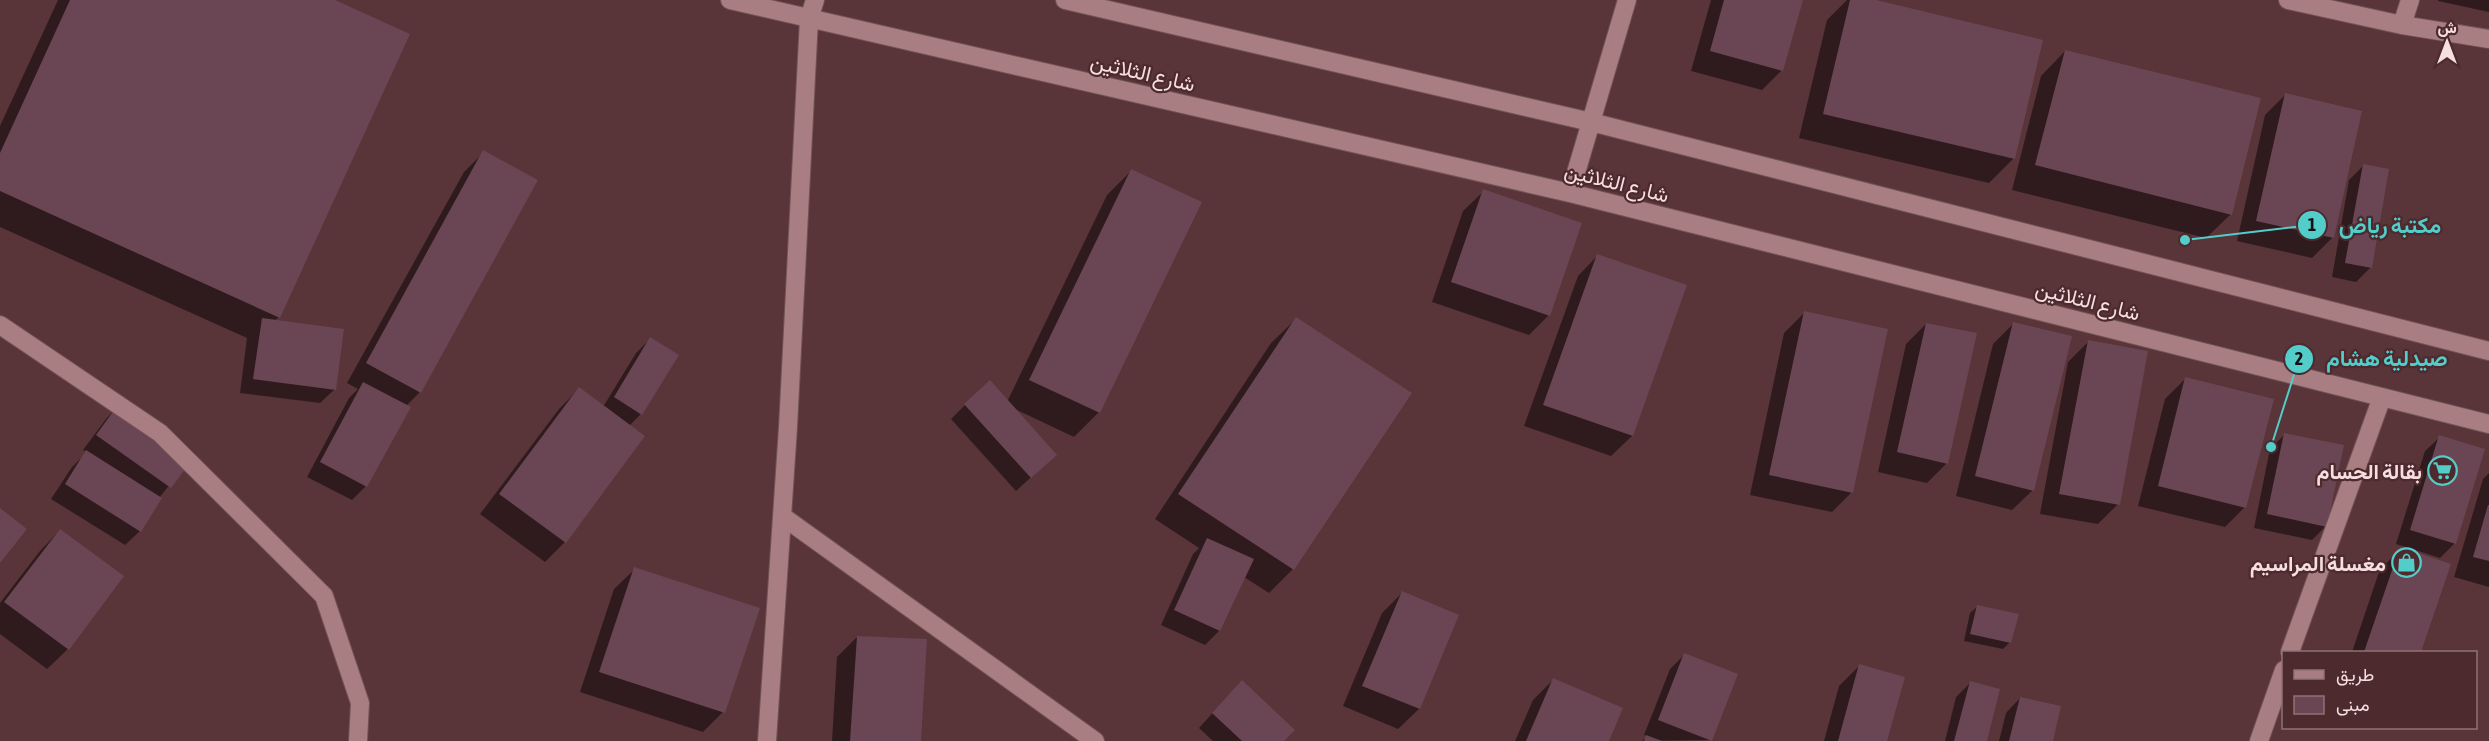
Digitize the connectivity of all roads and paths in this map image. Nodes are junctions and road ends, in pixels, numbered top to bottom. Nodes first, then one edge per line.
1 (730, 0) edge
2 (815, 0) edge
3 (1065, 0) edge
4 (1627, 0) edge
5 (2288, 0) edge
6 (2410, 0) edge
7 (809, 19) junction
8 (2402, 25) junction
9 (2489, 39) edge
10 (1591, 122) junction
11 (1569, 193) junction
12 (0, 325) edge
13 (2489, 351) edge
14 (2382, 397) junction
15 (2489, 424) edge
16 (782, 516) junction
17 (2290, 651) edge
18 (2282, 673) edge
19 (358, 741) edge
20 (767, 741) edge
21 (1095, 741) edge
22 (2259, 741) edge

1 - 7 street, شارع الثلاثين
2 - 7 street
3 - 10 street
4 - 10 street
5 - 8 street
6 - 8 street
7 - 11 street, شارع الثلاثين
7 - 16 street
8 - 9 street
10 - 11 street
10 - 13 street
11 - 14 street, شارع الثلاثين
12 - 19 street
14 - 15 street, شارع الثلاثين
14 - 17 street
16 - 20 street
16 - 21 street
18 - 22 street

